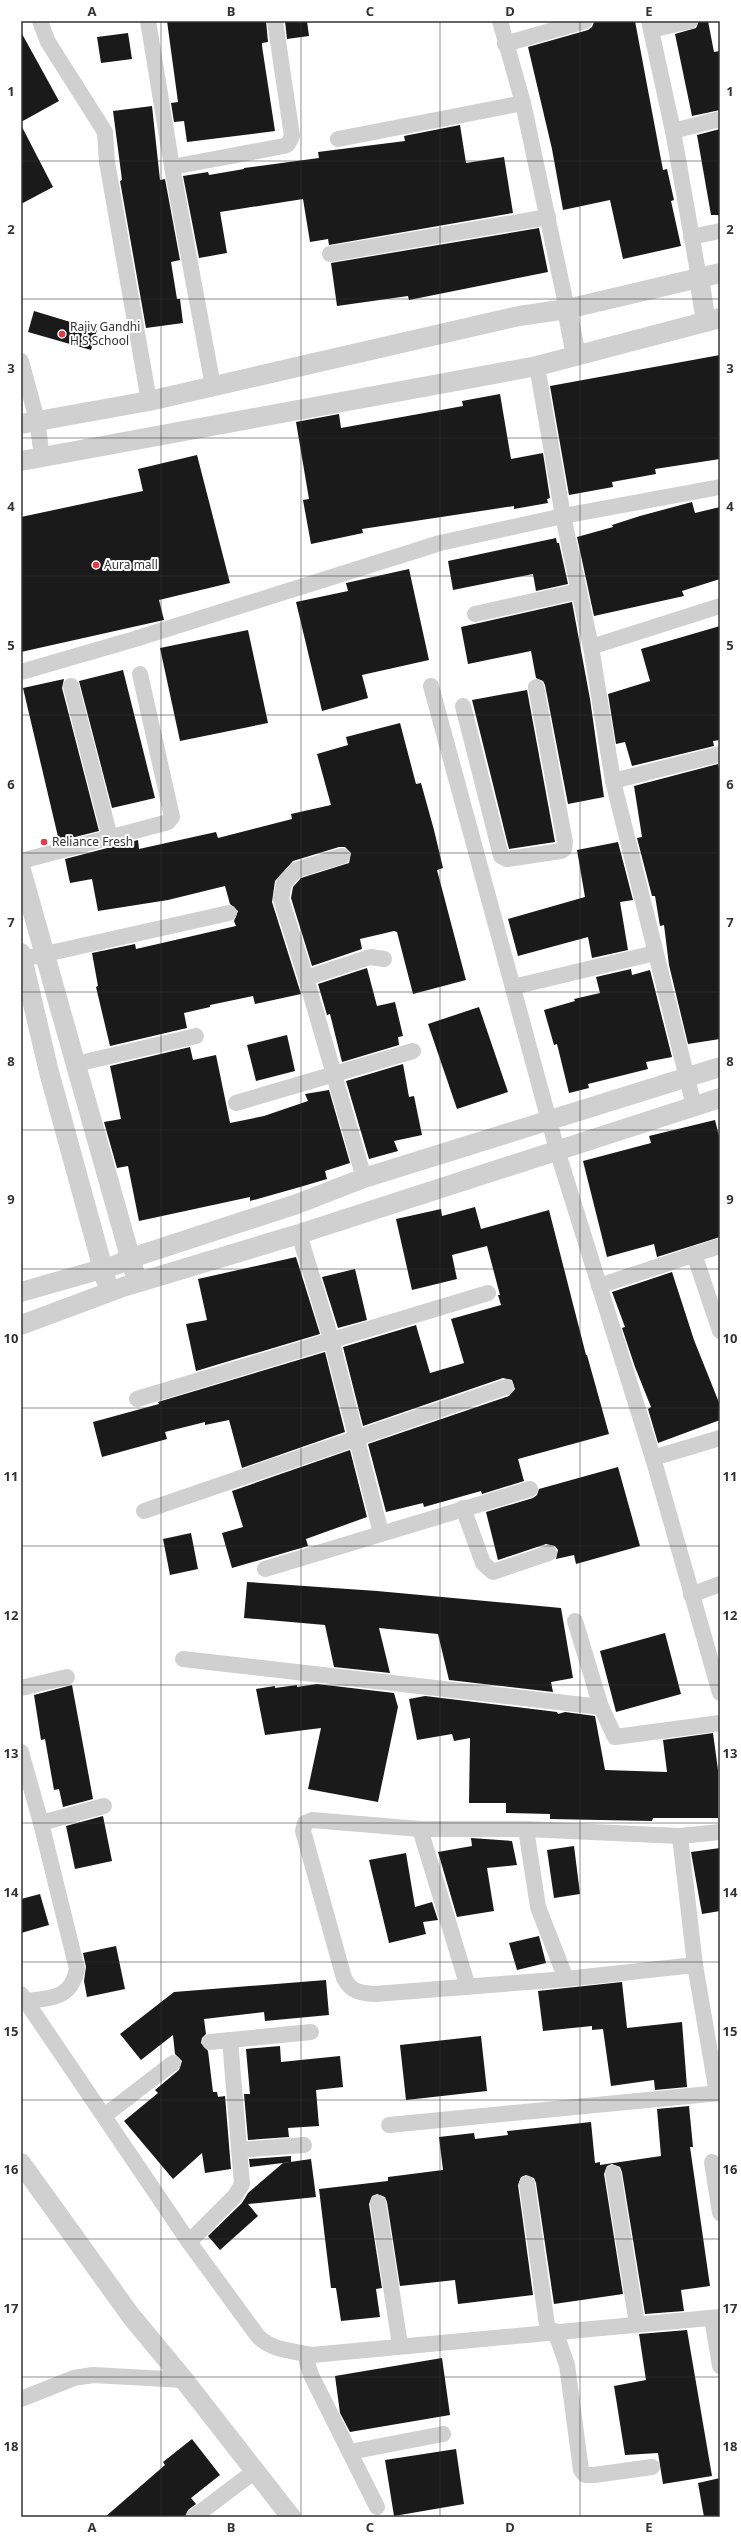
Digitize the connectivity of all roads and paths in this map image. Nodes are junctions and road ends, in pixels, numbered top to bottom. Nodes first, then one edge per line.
1 (40, 21) edge
2 (148, 21) edge
3 (275, 21) edge
4 (500, 21) edge
5 (585, 21) edge
6 (690, 21) edge
7 (650, 26) edge
8 (505, 44) junction
9 (523, 103) junction
10 (720, 119) edge
11 (673, 131) junction
12 (338, 139) dead end
13 (172, 167) junction
14 (548, 217) junction
15 (720, 231) edge
16 (691, 237) junction
17 (330, 254) dead end
18 (720, 274) edge
19 (699, 278) junction
20 (567, 309) junction
21 (713, 320) edge
22 (576, 356) junction
23 (21, 361) edge
24 (537, 366) junction
25 (213, 386) junction
26 (149, 401) junction
27 (29, 422) edge
28 (42, 458) junction
29 (21, 461) edge
30 (720, 487) edge
31 (563, 516) junction
32 (579, 591) junction
33 (720, 606) edge
34 (475, 614) dead end
35 (591, 647) junction
36 (21, 672) edge
37 (140, 674) dead end
38 (71, 686) dead end
39 (431, 686) dead end
40 (536, 687) dead end
41 (463, 706) dead end
42 (720, 754) edge
43 (613, 781) junction
44 (482, 782) junction
45 (458, 788) junction
46 (110, 837) junction
47 (342, 856) dead end
48 (21, 860) edge
49 (21, 870) edge
50 (229, 913) dead end
51 (655, 953) junction
52 (45, 954) junction
53 (22, 956) edge
54 (384, 959) dead end
55 (306, 978) junction
56 (513, 987) junction
57 (196, 1036) dead end
58 (413, 1051) dead end
59 (76, 1064) junction
60 (720, 1067) edge
61 (334, 1074) junction
62 (685, 1078) junction
63 (720, 1098) edge
64 (236, 1103) dead end
65 (694, 1106) junction
66 (550, 1122) junction
67 (557, 1150) junction
68 (364, 1178) junction
69 (299, 1234) junction
70 (720, 1246) edge
71 (694, 1254) junction
72 (131, 1258) junction
73 (102, 1268) junction
74 (138, 1283) junction
75 (599, 1286) junction
76 (21, 1292) edge
77 (110, 1292) junction
78 (488, 1293) dead end
79 (21, 1325) edge
80 (720, 1331) edge
81 (331, 1339) junction
82 (506, 1387) dead end
83 (137, 1399) dead end
84 (357, 1438) junction
85 (720, 1438) edge
86 (653, 1458) junction
87 (530, 1489) dead end
88 (463, 1508) junction
89 (144, 1511) dead end
90 (381, 1533) junction
91 (549, 1553) dead end
92 (265, 1569) dead end
93 (720, 1584) edge
94 (691, 1595) junction
95 (575, 1621) dead end
96 (184, 1659) dead end
97 (67, 1677) dead end
98 (21, 1688) edge
99 (720, 1693) edge
100 (601, 1707) junction
101 (720, 1723) edge
102 (21, 1752) edge
103 (104, 1806) dead end
104 (41, 1823) junction
105 (420, 1829) junction
106 (526, 1829) junction
107 (720, 1832) edge
108 (680, 1836) junction
109 (694, 1965) junction
110 (566, 1980) junction
111 (468, 1987) junction
112 (24, 1998) edge
113 (312, 2032) dead end
114 (230, 2040) junction
115 (210, 2042) dead end
116 (173, 2063) dead end
117 (719, 2093) edge
118 (104, 2116) junction
119 (389, 2125) dead end
120 (304, 2145) dead end
121 (239, 2150) junction
122 (712, 2162) dead end
123 (21, 2163) edge
124 (613, 2173) dead end
125 (527, 2184) dead end
126 (378, 2203) dead end
127 (720, 2213) edge
128 (189, 2242) junction
129 (716, 2317) edge
130 (637, 2324) junction
131 (551, 2332) junction
132 (400, 2345) junction
133 (312, 2355) junction
134 (720, 2366) edge
135 (184, 2380) junction
136 (21, 2399) edge
137 (443, 2434) dead end
138 (350, 2452) junction
139 (652, 2467) dead end
140 (255, 2471) junction
141 (376, 2507) dead end
142 (194, 2517) edge
143 (291, 2517) edge

1 - 26 street
2 - 13 street
3 - 13 street
4 - 8 street
5 - 8 street
6 - 7 street
7 - 11 street
8 - 9 street
9 - 12 street
9 - 14 street
10 - 11 street
11 - 16 street
13 - 25 street
14 - 17 street
14 - 20 street
15 - 16 street
16 - 19 street
18 - 19 street
19 - 20 street
19 - 21 street
20 - 22 street
20 - 25 street
21 - 22 street
22 - 24 street
23 - 27 street
24 - 28 street
24 - 31 street
25 - 26 street
26 - 27 street
27 - 28 street
28 - 29 street
30 - 31 street
31 - 32 street
31 - 36 street
32 - 34 street
32 - 35 street
33 - 35 street
35 - 43 street
37 - 46 street
38 - 46 street
39 - 45 street
40 - 44 street
41 - 44 street
42 - 43 street
43 - 51 street
44 - 45 street
45 - 56 street
46 - 48 street
47 - 55 street
49 - 52 street
50 - 52 street
51 - 56 street
51 - 62 street
52 - 53 street
52 - 59 street
53 - 73 street
54 - 55 street
55 - 61 street
56 - 66 street
57 - 59 street
58 - 61 street
59 - 72 street
60 - 62 street
61 - 64 street
61 - 68 street
62 - 65 street
62 - 66 street
63 - 65 street
65 - 67 street
66 - 67 street
66 - 68 street
67 - 69 street
67 - 75 street
68 - 72 street
69 - 74 street
69 - 81 street
70 - 71 street
71 - 75 street
71 - 80 street
72 - 73 street
72 - 74 street
73 - 76 street
73 - 77 street
74 - 77 street
75 - 86 street
77 - 79 street
78 - 81 street
81 - 83 street
81 - 84 street
82 - 84 street
84 - 89 street
84 - 90 street
85 - 86 street
86 - 94 street
87 - 88 street
88 - 90 street
88 - 91 street
90 - 92 street
93 - 94 street
94 - 99 street
95 - 100 street
96 - 100 street
97 - 98 street
100 - 101 street
102 - 104 street
103 - 104 street
104 - 112 street
105 - 106 street
105 - 111 street
105 - 111 street
106 - 108 street
106 - 110 street
107 - 108 street
108 - 109 street
109 - 110 street
109 - 117 street
110 - 111 street
112 - 118 street
113 - 114 street
114 - 115 street
114 - 121 street
116 - 118 street
117 - 119 street
118 - 128 street
120 - 121 street
121 - 128 street
122 - 127 street
123 - 135 street
124 - 130 street
125 - 131 street
126 - 132 street
128 - 133 street
129 - 130 street
129 - 134 street
130 - 131 street
131 - 132 street
131 - 139 street
132 - 133 street
133 - 138 street
135 - 136 street
135 - 140 street
137 - 138 street
138 - 141 street
140 - 142 street
140 - 143 street

